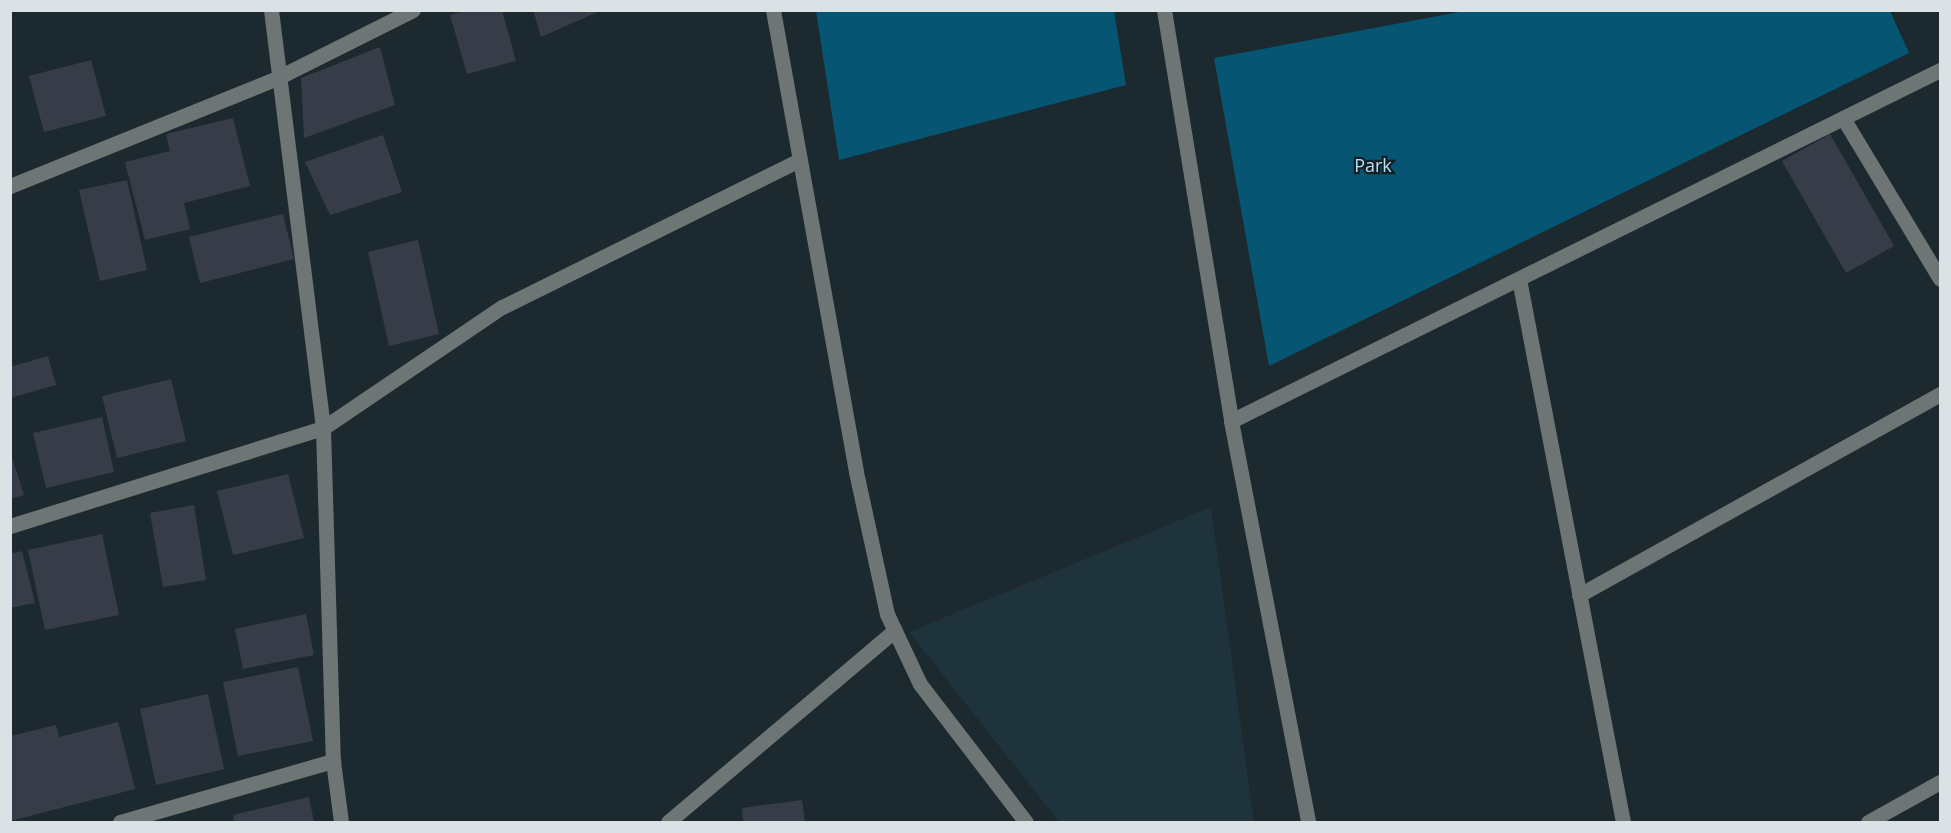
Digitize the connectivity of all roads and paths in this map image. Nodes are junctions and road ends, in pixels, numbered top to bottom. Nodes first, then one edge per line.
1 (271, 10) edge
2 (413, 10) edge
3 (773, 10) edge
4 (1164, 10) edge
5 (1941, 70) edge
6 (277, 78) junction
7 (1843, 118) junction
8 (800, 160) junction
9 (10, 186) edge
10 (1519, 279) junction
11 (1941, 279) edge
12 (1941, 394) edge
13 (1231, 421) junction
14 (323, 428) junction
15 (10, 526) edge
16 (1579, 595) junction
17 (895, 630) junction
18 (333, 761) junction
19 (1941, 782) edge
20 (120, 822) edge
21 (341, 822) edge
22 (668, 822) edge
23 (1026, 822) edge
24 (1308, 822) edge
25 (1623, 822) edge
26 (1868, 822) edge

1 - 6 street
2 - 6 street
3 - 8 street
4 - 13 street
5 - 7 street
6 - 9 street
6 - 14 street
7 - 10 street
7 - 11 street
8 - 14 street
8 - 17 street
10 - 13 street
10 - 16 street
12 - 16 street
13 - 24 street
14 - 15 street
14 - 18 street
16 - 25 street
17 - 22 street
17 - 23 street
18 - 20 street
18 - 21 street
19 - 26 street

